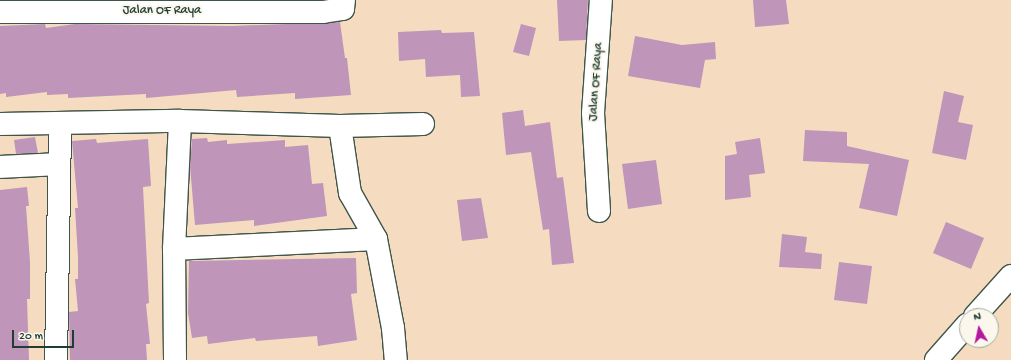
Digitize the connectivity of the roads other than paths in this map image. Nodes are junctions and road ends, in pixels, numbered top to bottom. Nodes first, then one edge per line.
1 (344, 0) edge
2 (601, 0) edge
3 (123, 6) edge
4 (10, 8) edge
5 (180, 121) junction
6 (0, 124) edge
7 (60, 124) junction
8 (423, 124) dead end
9 (340, 126) junction
10 (59, 164) junction
11 (0, 167) edge
12 (599, 211) dead end
13 (376, 239) junction
14 (174, 249) junction
15 (1011, 276) edge
16 (982, 308) edge
17 (959, 334) edge
18 (56, 360) edge
19 (175, 360) edge
20 (396, 360) edge
21 (936, 360) edge

1 - 3 street, Jalan OF Raya
2 - 12 street, Jalan OF Raya
3 - 4 street, Jalan OF Raya
5 - 7 street
5 - 9 street
5 - 14 street
6 - 7 street
7 - 10 street
8 - 9 street
9 - 13 street
10 - 11 street
10 - 18 street
13 - 14 street
13 - 20 street
14 - 19 street
15 - 16 street
17 - 21 street

